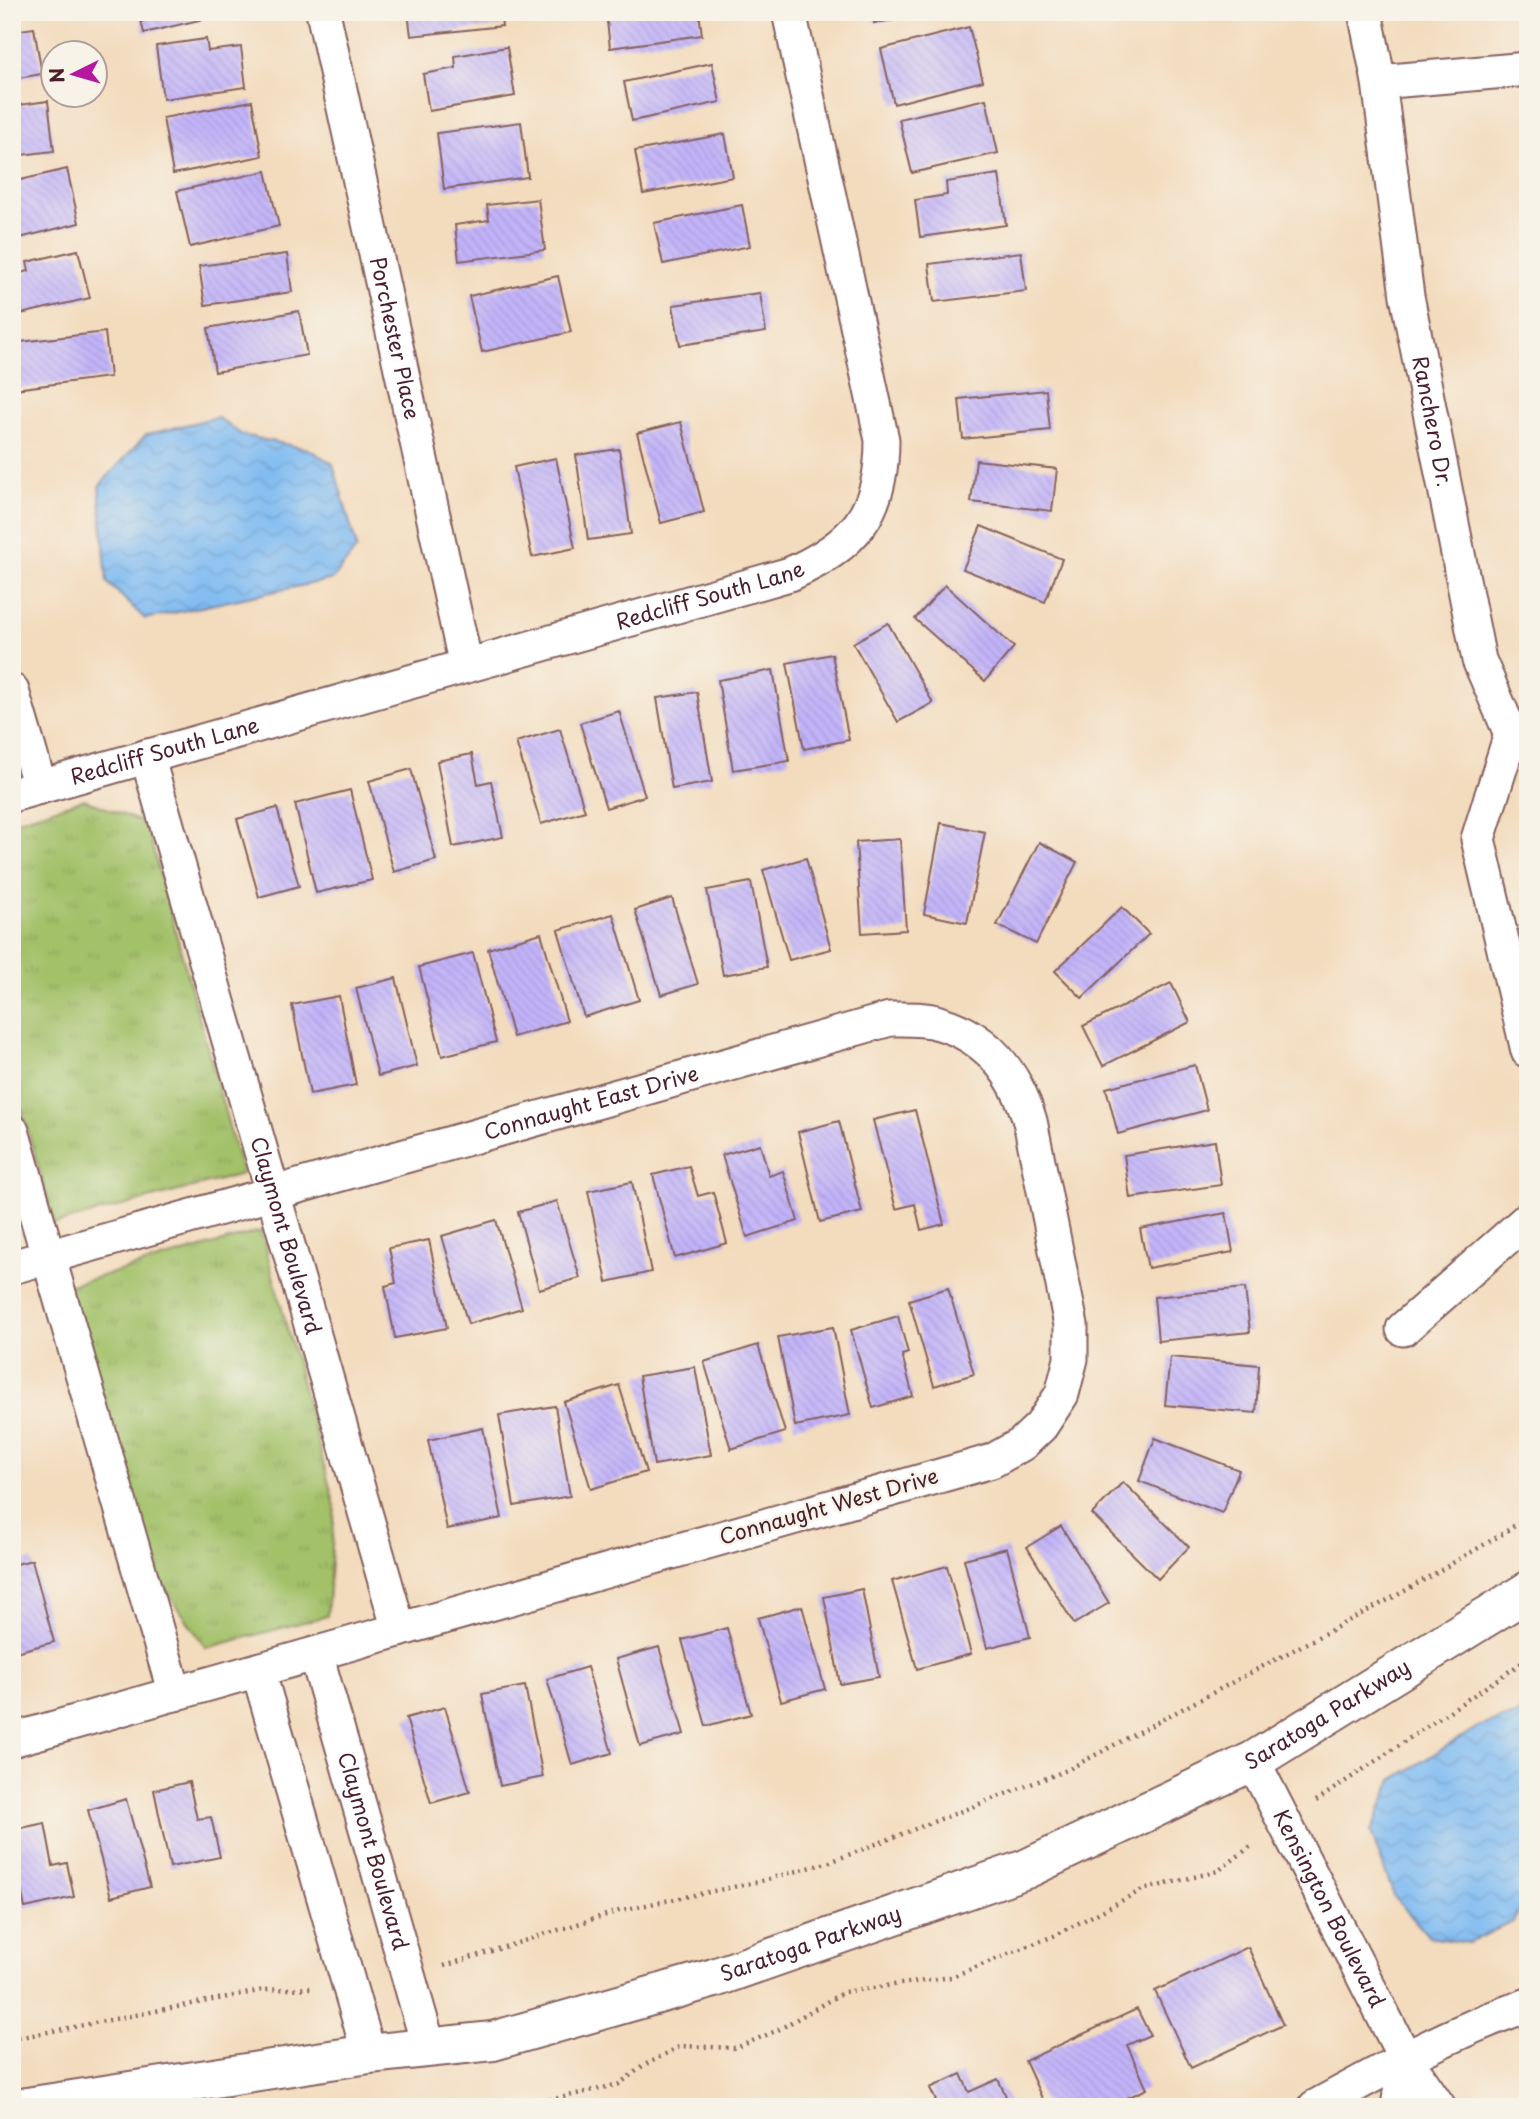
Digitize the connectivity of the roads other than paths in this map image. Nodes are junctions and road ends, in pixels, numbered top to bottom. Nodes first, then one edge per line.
1 (323, 12) edge
2 (789, 12) edge
3 (1365, 12) edge
4 (1528, 69) edge
5 (1379, 82) junction
6 (466, 666) junction
7 (12, 691) edge
8 (1519, 739) edge
9 (147, 756) junction
10 (26, 791) edge
11 (1528, 1051) edge
12 (12, 1131) edge
13 (273, 1193) junction
14 (1050, 1219) joint
15 (1528, 1219) edge
16 (48, 1256) junction
17 (12, 1267) edge
18 (1403, 1329) dead end
19 (1528, 1591) edge
20 (399, 1630) junction
21 (316, 1654) junction
22 (258, 1670) junction
23 (175, 1694) junction
24 (12, 1740) edge
25 (1254, 1761) junction
26 (1528, 2005) edge
27 (429, 2048) junction
28 (369, 2054) junction
29 (1405, 2058) junction
30 (27, 2107) edge
31 (1315, 2107) edge
32 (1398, 2107) edge
33 (1439, 2107) edge

1 - 6 street, Porchester Place
2 - 6 street, Redcliff South Lane
3 - 5 street, Ranchero Dr.
4 - 5 street
5 - 8 street, Ranchero Dr.
6 - 9 street, Redcliff South Lane
7 - 10 street
8 - 11 street
9 - 10 street, Redcliff South Lane
9 - 13 street, Claymont Boulevard
12 - 16 street
13 - 14 street, Connaught East Drive
13 - 16 street, Connaught East Drive
13 - 20 street, Claymont Boulevard
14 - 20 street, Connaught West Drive
15 - 18 street
16 - 17 street, Connaught East Drive
16 - 23 street
19 - 25 street, Saratoga Parkway
20 - 21 street
21 - 22 street
21 - 27 street, Claymont Boulevard
22 - 23 street
22 - 28 street
23 - 24 street
25 - 27 street, Saratoga Parkway
25 - 29 street, Kensington Boulevard
26 - 29 street
27 - 28 street, Saratoga Parkway
28 - 30 street, Saratoga Parkway
29 - 31 street
29 - 32 street
29 - 33 street, Kensington Boulevard

